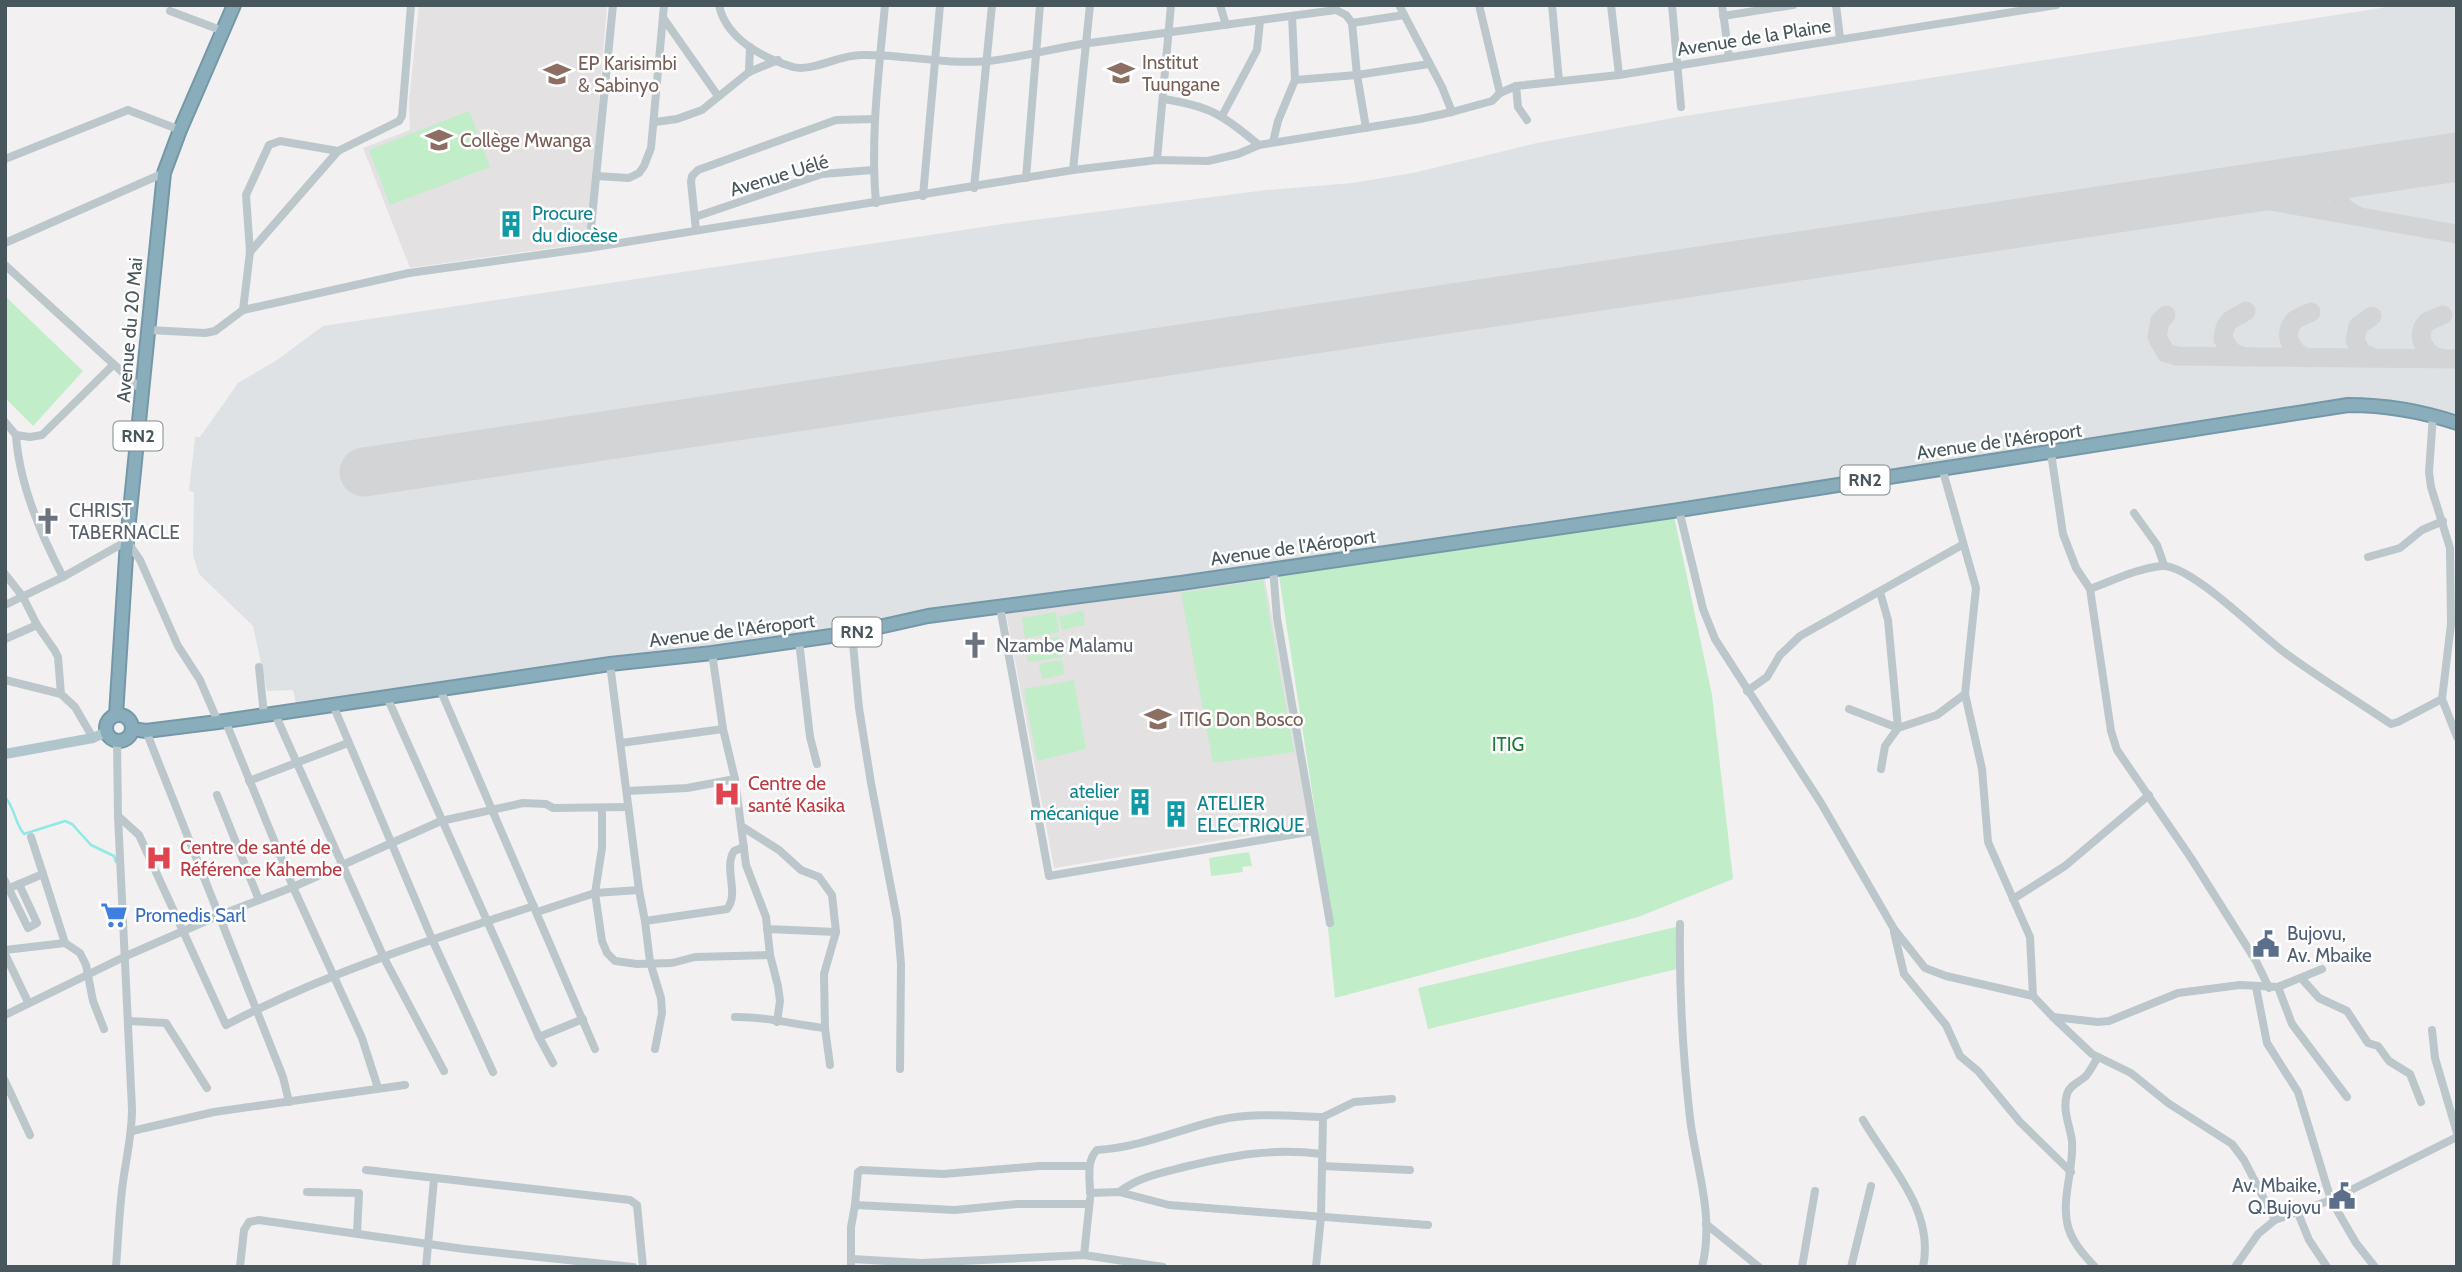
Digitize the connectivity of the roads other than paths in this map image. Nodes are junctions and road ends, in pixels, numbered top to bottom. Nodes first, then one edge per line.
1 (234, 5) edge
2 (411, 5) edge
3 (613, 5) edge
4 (664, 5) edge
5 (719, 5) edge
6 (885, 5) edge
7 (940, 5) edge
8 (992, 5) edge
9 (1040, 5) edge
10 (1090, 5) edge
11 (1171, 5) edge
12 (1220, 5) edge
13 (1399, 5) edge
14 (1479, 5) edge
15 (1552, 5) edge
16 (1611, 5) edge
17 (1672, 5) edge
18 (1722, 5) edge
19 (1793, 5) edge
20 (1836, 5) edge
21 (2056, 5) edge
22 (1335, 8) edge
23 (2021, 8) edge
24 (170, 11) dead end
25 (1404, 15) junction
26 (1292, 16) junction
27 (1723, 16) junction
28 (664, 19) junction
29 (1260, 20) junction
30 (1352, 23) junction
31 (1226, 25) junction
32 (223, 32) junction
33 (1169, 33) junction
34 (1840, 38) junction
35 (1086, 44) junction
36 (750, 47) junction
37 (1035, 52) junction
38 (881, 55) junction
39 (1729, 56) junction
40 (778, 60) junction
41 (935, 61) junction
42 (988, 61) junction
43 (1429, 64) junction
44 (1678, 66) junction
45 (749, 72) junction
46 (1357, 75) junction
47 (1619, 75) junction
48 (1296, 80) junction
49 (1559, 81) junction
50 (1516, 86) junction
51 (1500, 93) junction
52 (719, 96) junction
53 (1163, 99) junction
54 (1681, 107) dead end
55 (1452, 112) junction
56 (1222, 116) junction
57 (875, 119) junction
58 (1527, 120) dead end
59 (655, 122) junction
60 (1366, 128) junction
61 (180, 130) junction
62 (1273, 142) junction
63 (1259, 145) junction
64 (338, 151) junction
65 (5, 159) edge
66 (1157, 160) junction
67 (873, 170) junction
68 (1073, 170) junction
69 (164, 173) junction
70 (596, 176) junction
71 (1026, 178) junction
72 (974, 188) junction
73 (923, 196) junction
74 (876, 203) junction
75 (695, 218) junction
76 (696, 230) junction
77 (5, 243) edge
78 (589, 248) junction
79 (250, 252) junction
80 (5, 265) edge
81 (243, 310) junction
82 (149, 330) junction
83 (113, 365) junction
84 (143, 391) junction
85 (2433, 415) junction
86 (5, 422) edge
87 (2457, 423) edge
88 (16, 435) junction
89 (2051, 453) junction
90 (1942, 468) junction
91 (1679, 510) junction
92 (2134, 513) dead end
93 (2443, 521) junction
94 (127, 541) junction
95 (1962, 545) junction
96 (2368, 557) dead end
97 (2164, 565) junction
98 (1273, 568) junction
99 (5, 574) edge
100 (63, 577) junction
101 (2090, 589) junction
102 (1880, 592) junction
103 (23, 597) junction
104 (5, 605) edge
105 (1000, 607) junction
106 (37, 625) junction
107 (852, 633) junction
108 (5, 639) edge
109 (799, 641) junction
110 (712, 653) junction
111 (610, 664) junction
112 (258, 667) dead end
113 (5, 680) edge
114 (440, 689) junction
115 (1747, 691) junction
116 (61, 694) junction
117 (1965, 694) junction
118 (387, 697) junction
119 (2442, 699) junction
120 (333, 705) junction
121 (1849, 709) dead end
122 (270, 714) junction
123 (116, 715) junction
124 (221, 721) junction
125 (1898, 728) junction
126 (723, 729) junction
127 (139, 730) junction
128 (111, 737) junction
129 (2457, 737) edge
130 (93, 738) junction
131 (348, 743) junction
132 (621, 743) junction
133 (5, 754) edge
134 (297, 763) junction
135 (817, 764) dead end
136 (1881, 769) dead end
137 (734, 779) junction
138 (249, 781) junction
139 (627, 791) junction
140 (216, 795) dead end
141 (2149, 796) junction
142 (628, 807) junction
143 (492, 808) junction
144 (601, 808) junction
145 (118, 817) junction
146 (441, 821) junction
147 (741, 826) junction
148 (1314, 831) junction
149 (31, 837) dead end
150 (390, 842) junction
151 (744, 847) junction
152 (342, 863) junction
153 (43, 874) junction
154 (19, 884) junction
155 (6, 886) edge
156 (293, 887) junction
157 (639, 890) junction
158 (595, 893) junction
159 (2013, 899) junction
160 (260, 900) junction
161 (535, 909) junction
162 (220, 915) junction
163 (486, 921) junction
164 (645, 921) junction
165 (1330, 923) dead end
166 (1680, 924) dead end
167 (768, 929) junction
168 (1894, 929) junction
169 (182, 931) junction
170 (836, 932) junction
171 (432, 939) junction
172 (65, 943) junction
173 (5, 952) edge
174 (770, 955) junction
175 (126, 956) junction
176 (384, 958) junction
177 (650, 962) junction
178 (2322, 969) dead end
179 (88, 975) junction
180 (334, 977) junction
181 (2302, 979) junction
182 (2256, 987) junction
183 (2274, 987) junction
184 (2033, 996) junction
185 (28, 1002) junction
186 (257, 1009) junction
187 (5, 1015) edge
188 (735, 1017) dead end
189 (2053, 1017) junction
190 (583, 1019) junction
191 (129, 1021) junction
192 (777, 1022) junction
193 (825, 1027) junction
194 (104, 1029) dead end
195 (2432, 1030) dead end
196 (539, 1037) junction
197 (595, 1049) dead end
198 (655, 1049) dead end
199 (2098, 1057) junction
200 (553, 1063) dead end
201 (830, 1065) dead end
202 (900, 1069) dead end
203 (444, 1071) dead end
204 (493, 1072) dead end
205 (5, 1081) edge
206 (405, 1085) dead end
207 (207, 1088) dead end
208 (378, 1088) junction
209 (2347, 1097) dead end
210 (1392, 1099) dead end
211 (289, 1102) junction
212 (2421, 1102) dead end
213 (1322, 1116) junction
214 (1863, 1120) dead end
215 (132, 1131) junction
216 (30, 1135) dead end
217 (2457, 1135) edge
218 (1322, 1154) junction
219 (1090, 1166) junction
220 (1322, 1166) junction
221 (366, 1170) dead end
222 (1410, 1170) dead end
223 (2071, 1172) junction
224 (434, 1179) junction
225 (1871, 1186) dead end
226 (1815, 1191) dead end
227 (307, 1192) dead end
228 (1119, 1192) junction
229 (1090, 1193) junction
230 (2331, 1200) junction
231 (1089, 1203) junction
232 (855, 1205) junction
233 (2298, 1213) junction
234 (1321, 1216) junction
235 (2275, 1220) junction
236 (1706, 1224) junction
237 (1428, 1225) dead end
238 (357, 1233) junction
239 (429, 1244) junction
240 (1084, 1255) junction
241 (852, 1263) edge
242 (990, 1263) edge
243 (921, 1265) edge
244 (1132, 1265) edge
245 (116, 1267) edge
246 (240, 1267) edge
247 (426, 1267) edge
248 (633, 1267) edge
249 (643, 1267) edge
250 (1163, 1267) edge
251 (1316, 1267) edge
252 (1702, 1267) edge
253 (1759, 1267) edge
254 (1802, 1267) edge
255 (1851, 1267) edge
256 (1923, 1267) edge
257 (2095, 1267) edge
258 (2235, 1267) edge
259 (2327, 1267) edge
260 (2375, 1267) edge

1 - 32 highway, Avenue du 20 Mai / RN2
2 - 64 street
3 - 70 street
4 - 28 street
5 - 36 street
6 - 38 street
7 - 41 street
8 - 42 street
9 - 37 street
10 - 35 street
11 - 33 street
12 - 31 street
13 - 25 street
14 - 51 street
15 - 49 street
16 - 47 street
17 - 44 street
18 - 27 street
19 - 27 street
20 - 34 street
21 - 23 street, Avenue de la Plaine
22 - 26 street
22 - 30 street
23 - 34 street, Avenue de la Plaine
24 - 32 street
25 - 30 street
25 - 43 street
26 - 29 street
26 - 48 street
27 - 39 street
28 - 52 street
28 - 59 street
29 - 31 street
29 - 56 street
30 - 46 street
31 - 33 street
32 - 61 highway, Avenue du 20 Mai / RN2
33 - 35 street
33 - 53 street
34 - 39 street, Avenue de la Plaine
35 - 37 street
35 - 68 street
36 - 40 street
36 - 45 street
37 - 42 street
37 - 71 street
38 - 40 street
38 - 41 street
38 - 57 street
39 - 44 street, Avenue de la Plaine
40 - 45 street
41 - 42 street
41 - 73 street
42 - 72 street
43 - 46 street
43 - 55 street
44 - 47 street, Avenue de la Plaine
44 - 54 street
45 - 52 street
46 - 48 street
46 - 60 street
47 - 49 street, Avenue de la Plaine
48 - 62 street
49 - 50 street, Avenue de la Plaine
50 - 51 street, Avenue de la Plaine
50 - 58 street
51 - 55 street, Avenue de la Plaine
52 - 59 street
53 - 56 street
53 - 66 street
55 - 60 street, Avenue de la Plaine
56 - 63 street
57 - 67 street
57 - 75 street
59 - 70 street
60 - 62 street, Avenue de la Plaine
61 - 65 street
61 - 69 highway, Avenue du 20 Mai / RN2
62 - 63 street, Avenue de la Plaine
63 - 66 street, Avenue de la Plaine
64 - 79 street
64 - 79 street
66 - 68 street, Avenue de la Plaine
67 - 74 street
67 - 75 street, Avenue Uélé
68 - 71 street, Avenue de la Plaine
69 - 77 street
69 - 82 highway, Avenue du 20 Mai / RN2
70 - 78 street
71 - 72 street, Avenue de la Plaine
72 - 73 street, Avenue de la Plaine
73 - 74 street, Avenue de la Plaine
74 - 76 street, Avenue de la Plaine
75 - 76 street
76 - 78 street, Avenue de la Plaine
78 - 81 street, Avenue de la Plaine
79 - 81 street
80 - 83 street
81 - 82 street
82 - 84 highway, Avenue du 20 Mai / RN2
83 - 84 street
83 - 88 street
84 - 94 highway, Avenue du 20 Mai / RN2
85 - 87 highway, Avenue de l'Aéroport / RN2
85 - 89 highway, Avenue de l'Aéroport / RN2
85 - 93 street
86 - 88 street
88 - 100 street
89 - 90 highway, Avenue de l'Aéroport / RN2
89 - 101 street
90 - 91 highway, Avenue de l'Aéroport / RN2
90 - 95 street
91 - 98 highway, Avenue de l'Aéroport / RN2
91 - 115 street
92 - 97 street
93 - 96 street
93 - 119 street
94 - 100 street
94 - 123 highway, Avenue du 20 Mai / RN2
94 - 124 street
95 - 102 street
95 - 117 street
97 - 101 street
97 - 119 street
98 - 105 highway, Avenue de l'Aéroport / RN2
98 - 148 street
99 - 103 street
100 - 103 street
101 - 141 street
102 - 115 street
102 - 125 street
103 - 104 street
103 - 106 street
105 - 107 highway, Avenue de l'Aéroport / RN2
105 - 148 street
106 - 108 street
106 - 116 street
107 - 109 highway, Avenue de l'Aéroport / RN2
107 - 202 street
109 - 110 highway, Avenue de l'Aéroport / RN2
109 - 135 street
110 - 111 highway, Avenue de l'Aéroport / RN2
110 - 126 street
111 - 114 highway, Avenue de l'Aéroport / RN2
111 - 132 street
112 - 122 street
113 - 116 street
114 - 118 highway, Avenue de l'Aéroport / RN2
114 - 143 street
115 - 168 street
116 - 130 street
117 - 125 street
117 - 159 street
118 - 120 highway, Avenue de l'Aéroport / RN2
118 - 146 street
119 - 129 street
120 - 122 highway, Avenue de l'Aéroport / RN2
120 - 131 street
121 - 125 street
122 - 124 highway, Avenue de l'Aéroport / RN2
122 - 134 street
123 - 127 highway
123 - 128 highway, RN2
124 - 127 highway, Avenue de l'Aéroport / RN2
124 - 138 street
125 - 136 street
126 - 132 street
126 - 137 street
127 - 128 highway
127 - 162 street
128 - 130 main road
128 - 145 street
130 - 133 main road
131 - 134 street
131 - 150 street
132 - 139 street
134 - 138 street
134 - 152 street
137 - 139 street
137 - 147 street
138 - 156 street
139 - 142 street
140 - 160 street
141 - 159 street
141 - 183 street
142 - 144 street
142 - 157 street
143 - 144 street
143 - 146 street
143 - 161 street
144 - 158 street
145 - 169 street
145 - 175 street
146 - 150 street
146 - 163 street
147 - 151 street
147 - 170 street
148 - 165 street
149 - 153 street
150 - 152 street
150 - 171 street
151 - 164 street
151 - 167 street
152 - 156 street
152 - 176 street
153 - 154 street
153 - 172 street
154 - 155 street
154 - 155 street
156 - 160 street
156 - 180 street
157 - 158 street
157 - 164 street
158 - 161 street
158 - 177 street
159 - 184 street
160 - 162 street
161 - 163 street
161 - 190 street
162 - 169 street
162 - 186 street
163 - 171 street
163 - 196 street
164 - 177 street
166 - 236 street
167 - 170 street
167 - 174 street
168 - 184 street
168 - 223 street
169 - 175 street
169 - 186 street
170 - 193 street
171 - 176 street
171 - 204 street
172 - 173 street
172 - 179 street
173 - 185 street
174 - 177 street
174 - 192 street
175 - 179 street
175 - 191 street
176 - 180 street
176 - 203 street
177 - 198 street
178 - 181 street
179 - 185 street
179 - 194 street
180 - 186 street
180 - 208 street
181 - 183 street
181 - 212 street
182 - 183 street
182 - 189 street
182 - 230 street
183 - 209 street
184 - 189 street
185 - 187 street
186 - 211 street
188 - 192 street
189 - 199 street
190 - 196 street
190 - 197 street
191 - 207 street
191 - 215 street
192 - 193 street
193 - 201 street
195 - 217 street
196 - 200 street
199 - 223 street
199 - 235 street
205 - 216 street
206 - 208 street
208 - 211 street
210 - 213 street
211 - 215 street
213 - 218 street
213 - 219 street
214 - 256 street
215 - 245 street
217 - 230 street
218 - 220 street
218 - 228 street
219 - 229 street
219 - 232 street
220 - 222 street
220 - 234 street
221 - 224 street
223 - 257 street
224 - 239 street
224 - 249 street
225 - 255 street
226 - 254 street
227 - 238 street
228 - 229 street
228 - 234 street
229 - 231 street
230 - 233 street
230 - 260 street
231 - 232 street
231 - 240 street
232 - 241 street
233 - 235 street
233 - 259 street
234 - 237 street
234 - 251 street
235 - 258 street
236 - 252 street
236 - 253 street
238 - 239 street
238 - 246 street
239 - 247 street
239 - 248 street
240 - 242 street
240 - 244 street
241 - 243 street
242 - 243 street
244 - 250 street

